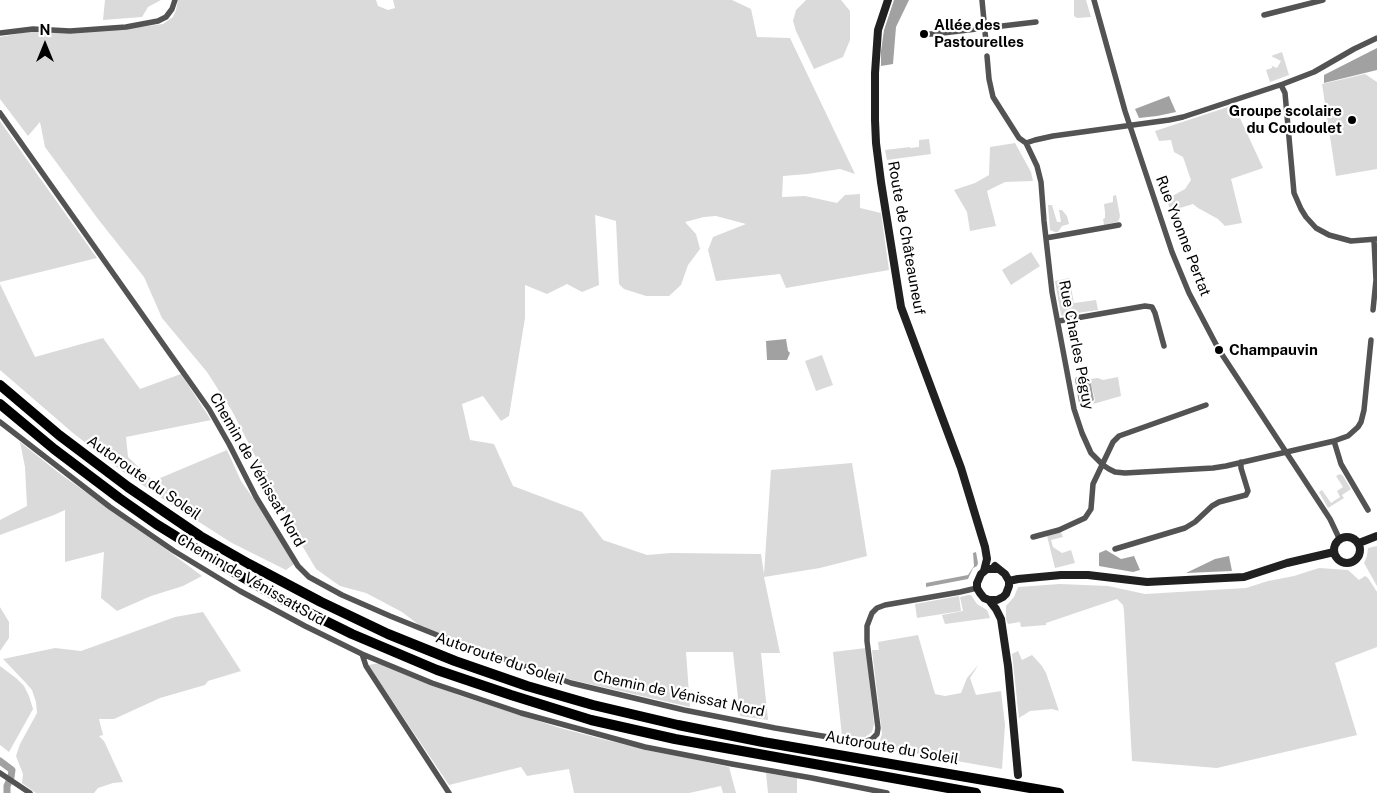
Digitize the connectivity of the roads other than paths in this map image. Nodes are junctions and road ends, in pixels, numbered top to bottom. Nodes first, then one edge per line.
1 (175, 0) edge
2 (888, 0) edge
3 (982, 0) edge
4 (1094, 0) edge
5 (1323, 0) edge
6 (1264, 14) dead end
7 (1036, 22) dead end
8 (985, 28) junction
9 (0, 33) edge
10 (923, 34) dead end
11 (1377, 38) edge
12 (986, 42) dead end
13 (987, 56) dead end
14 (1283, 84) junction
15 (0, 113) edge
16 (1129, 125) junction
17 (1026, 143) junction
18 (1119, 225) dead end
19 (1046, 238) junction
20 (1375, 239) edge
21 (1373, 310) dead end
22 (1058, 321) junction
23 (1371, 340) dead end
24 (1164, 346) dead end
25 (0, 385) edge
26 (0, 404) edge
27 (1206, 405) dead end
28 (0, 422) edge
29 (1334, 441) junction
30 (1286, 451) junction
31 (1241, 462) junction
32 (1103, 466) junction
33 (1368, 510) dead end
34 (1033, 536) dead end
35 (1377, 536) edge
36 (1340, 538) junction
37 (1359, 543) junction
38 (1115, 549) dead end
39 (1334, 552) junction
40 (988, 559) junction
41 (998, 569) junction
42 (984, 571) junction
43 (1008, 581) junction
44 (977, 588) junction
45 (1003, 597) junction
46 (989, 600) junction
47 (1001, 620) junction
48 (362, 654) junction
49 (0, 773) edge
50 (1018, 775) dead end
51 (30, 793) edge
52 (449, 793) edge
53 (887, 793) edge
54 (976, 793) edge
55 (1059, 793) edge

1 - 9 street
2 - 40 main road, Route de Châteauneuf
3 - 8 street
4 - 16 street, Rue Yvonne Pertat
5 - 6 street
7 - 8 street
8 - 10 street
8 - 12 street
11 - 14 street
13 - 17 street, Rue Charles Péguy
14 - 16 street
14 - 20 street
15 - 44 street, Chemin de Vénissat Nord
16 - 17 street
16 - 30 street, Rue Yvonne Pertat
17 - 19 street, Rue Charles Péguy
18 - 19 street
19 - 22 street, Rue Charles Péguy
20 - 21 street
22 - 24 street
22 - 32 street, Rue Charles Péguy
23 - 29 street
25 - 55 highway, Autoroute du Soleil
26 - 54 highway, Autoroute du Soleil
27 - 32 street
28 - 48 street, Chemin de Vénissat Sud
29 - 30 street
29 - 33 street
30 - 31 street
30 - 36 street, Rue Yvonne Pertat
31 - 32 street
31 - 38 street
32 - 34 street
35 - 37 main road
36 - 37 main road
36 - 39 main road
37 - 39 main road
39 - 43 main road
40 - 41 main road
40 - 42 main road
41 - 42 main road
41 - 43 main road
42 - 44 main road
43 - 45 main road
44 - 46 main road
45 - 46 main road
45 - 47 main road
46 - 47 main road
47 - 50 main road
48 - 52 street
48 - 53 street, Chemin de Vénissat Sud
49 - 51 street

